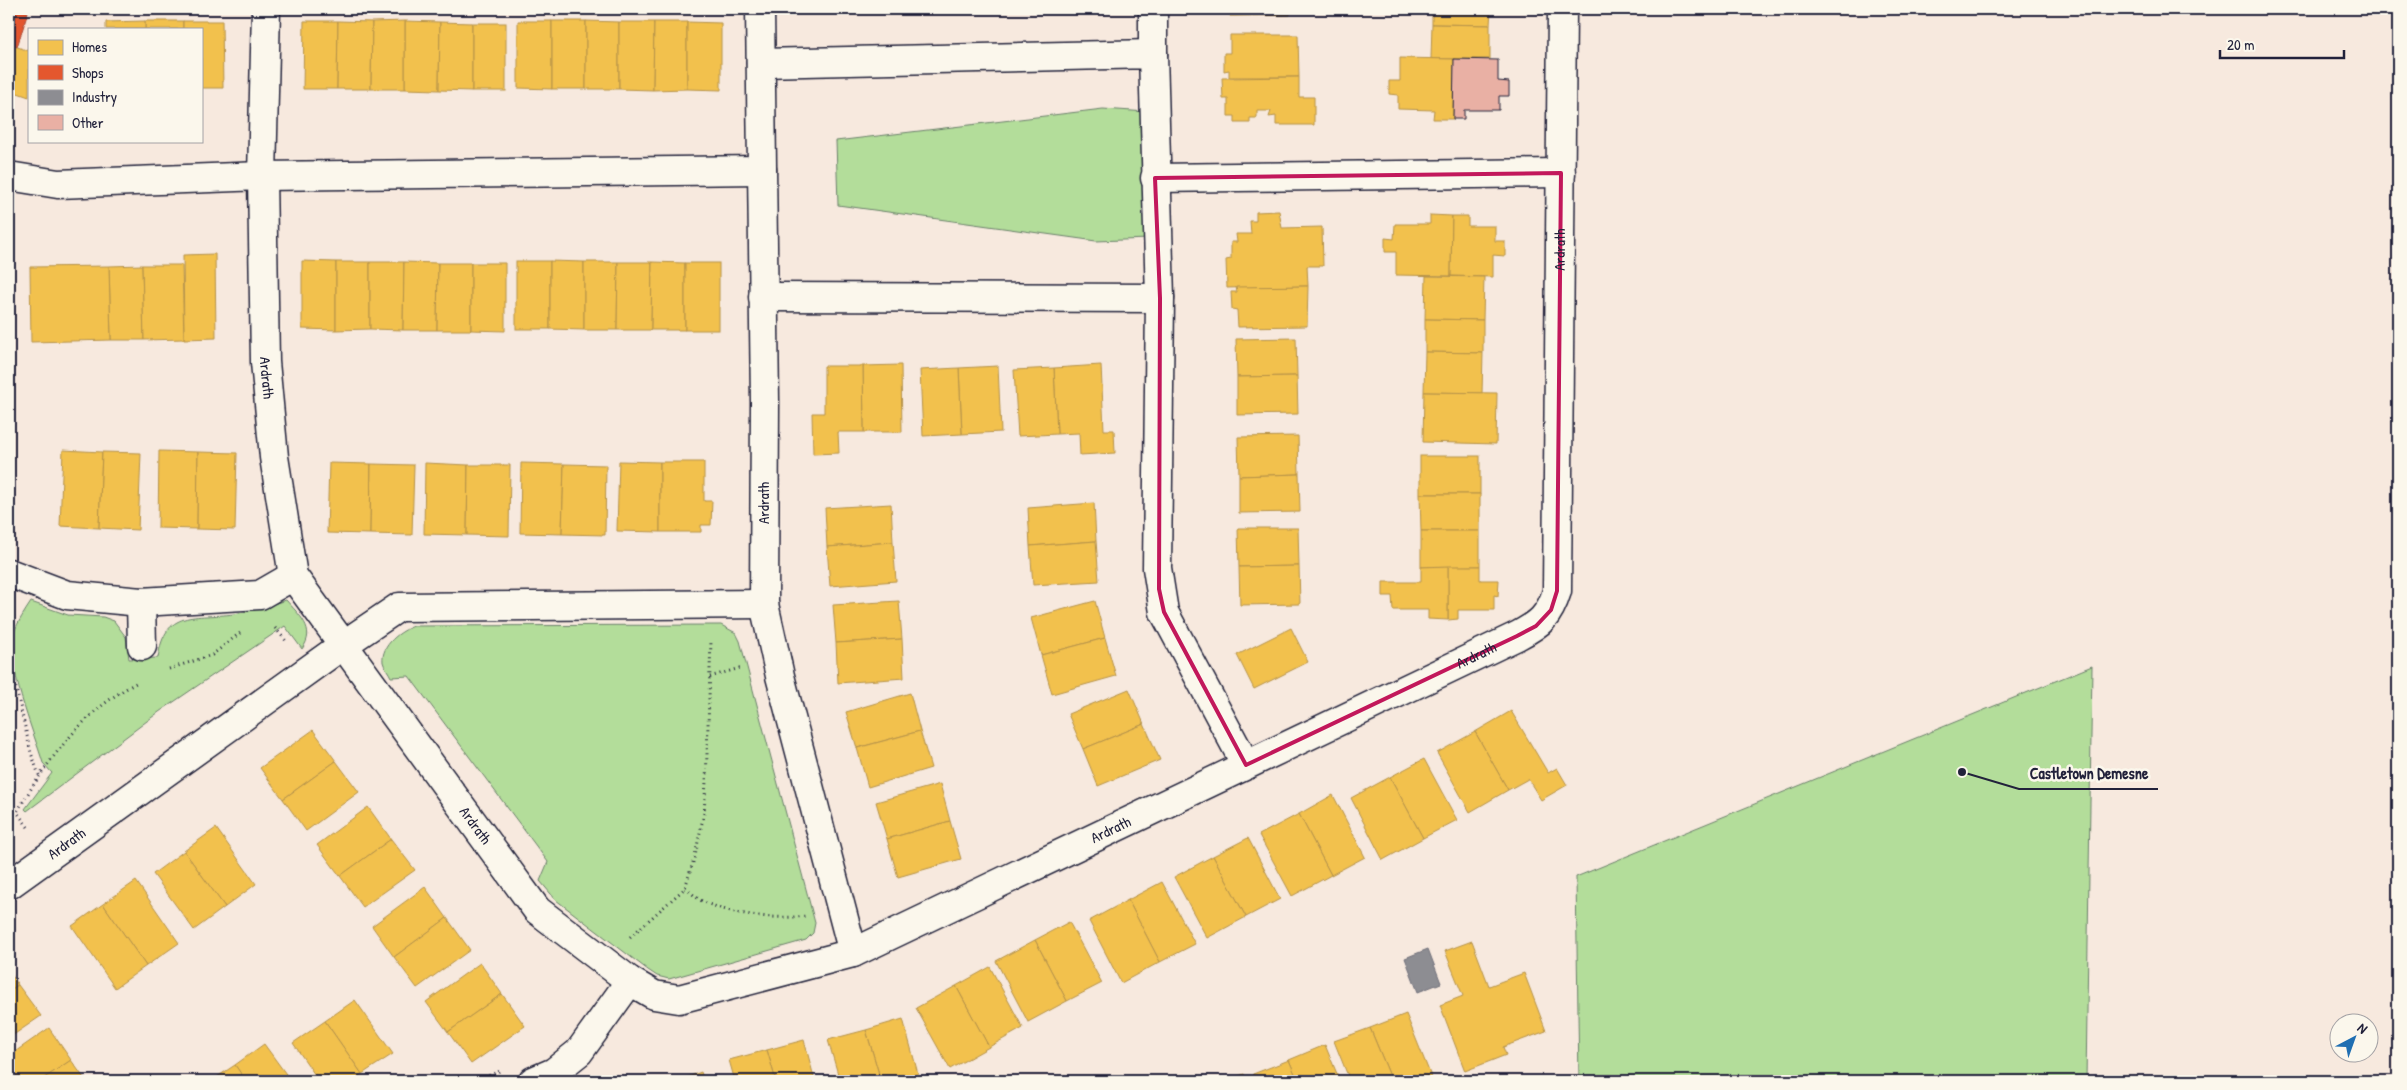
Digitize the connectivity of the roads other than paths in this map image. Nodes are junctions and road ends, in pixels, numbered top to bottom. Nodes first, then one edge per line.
1 (266, 9) edge
2 (760, 9) edge
3 (1153, 9) edge
4 (1562, 9) edge
5 (1152, 54) junction
6 (761, 63) junction
7 (762, 170) junction
8 (1561, 173) junction
9 (9, 176) edge
10 (262, 176) junction
11 (1155, 178) junction
12 (763, 297) junction
13 (1160, 298) junction
14 (294, 576) junction
15 (20, 577) edge
16 (141, 602) junction
17 (764, 604) junction
18 (343, 644) junction
19 (142, 646) dead end
20 (1246, 765) junction
21 (9, 885) edge
22 (853, 953) junction
23 (630, 982) junction
24 (534, 1081) edge

1 - 10 street, Ardrath
2 - 6 street, Ardrath
3 - 5 street
4 - 8 street, Ardrath
5 - 6 street
5 - 11 street
6 - 7 street, Ardrath
7 - 10 street
7 - 12 street, Ardrath
8 - 11 street
8 - 20 street, Ardrath
9 - 10 street
10 - 14 street, Ardrath
11 - 13 street
12 - 13 street
12 - 17 street, Ardrath
13 - 20 street
14 - 16 street
14 - 18 street, Ardrath
15 - 16 street
16 - 19 street
17 - 18 street, Ardrath
17 - 22 street, Ardrath
18 - 21 street, Ardrath
18 - 23 street, Ardrath
20 - 22 street, Ardrath
22 - 23 street, Ardrath
23 - 24 street

